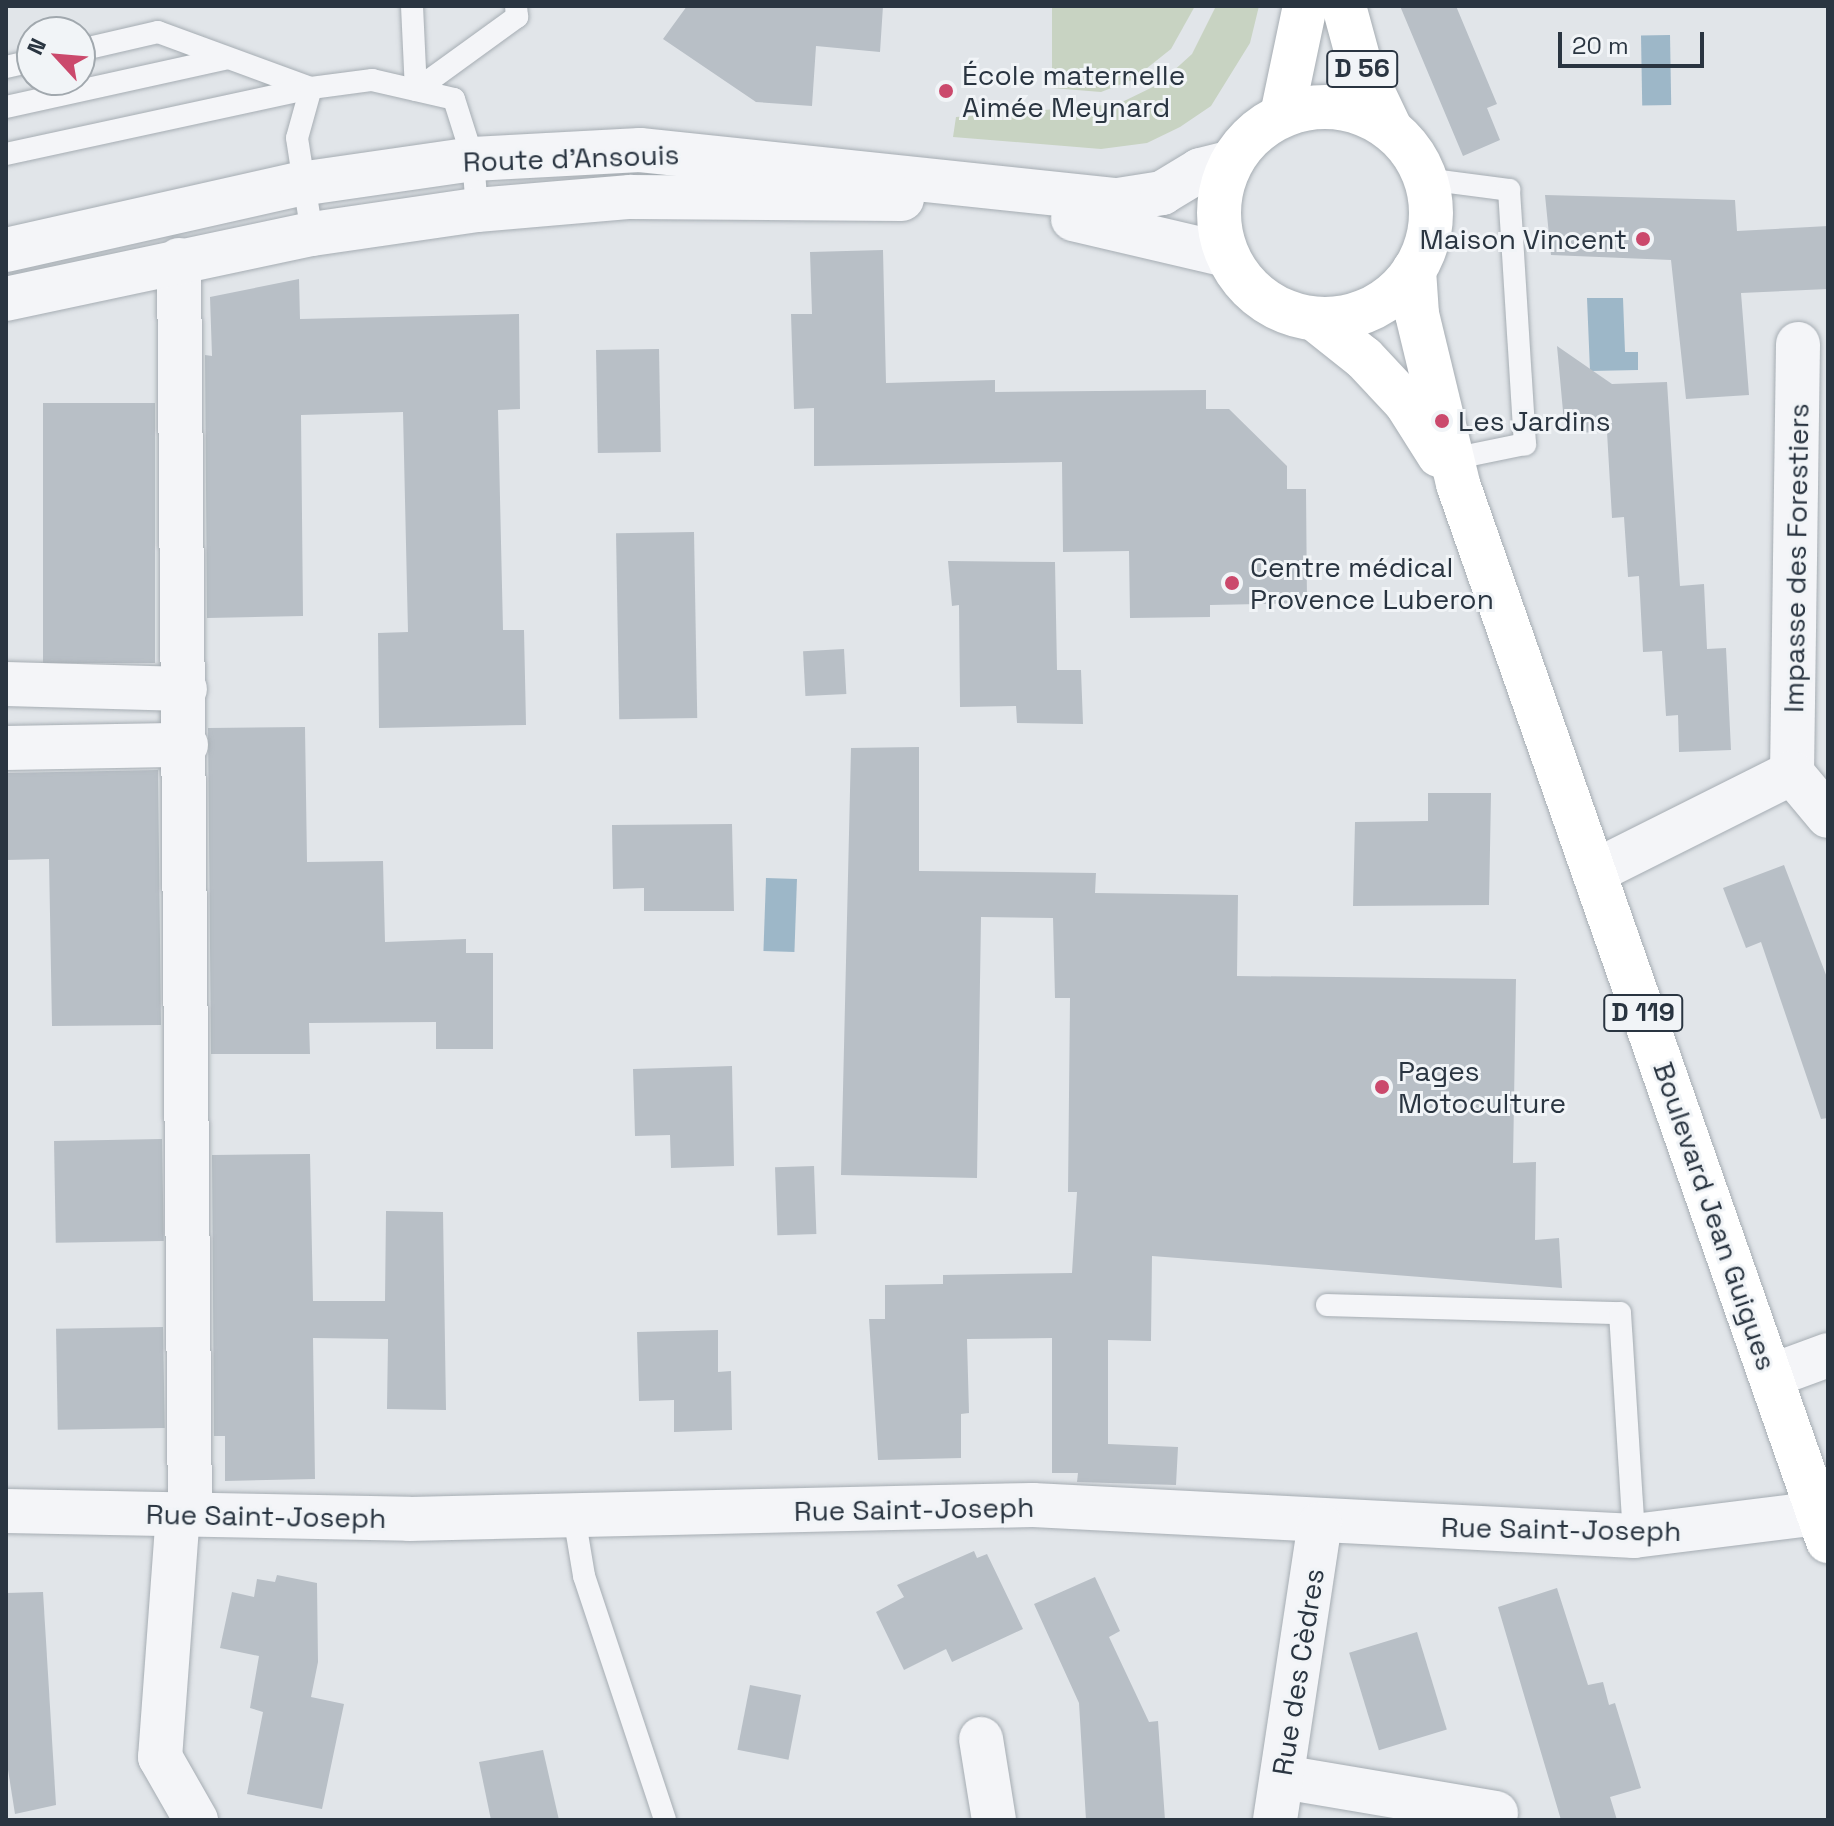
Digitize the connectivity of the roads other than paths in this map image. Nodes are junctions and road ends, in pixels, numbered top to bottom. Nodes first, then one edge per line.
1 (412, 6) edge
2 (516, 6) edge
3 (1305, 6) edge
4 (1344, 6) edge
5 (96, 46) edge
6 (224, 59) junction
7 (311, 88) junction
8 (416, 90) junction
9 (6, 107) edge
10 (1282, 115) junction
11 (1390, 128) junction
12 (6, 154) edge
13 (473, 159) junction
14 (1231, 162) junction
15 (1426, 179) junction
16 (300, 184) junction
17 (477, 210) junction
18 (312, 234) junction
19 (6, 250) edge
20 (1227, 255) junction
21 (179, 260) junction
22 (1414, 270) junction
23 (6, 299) edge
24 (1316, 320) junction
25 (1798, 344) dead end
26 (1455, 472) junction
27 (6, 684) edge
28 (185, 689) junction
29 (186, 745) junction
30 (6, 748) edge
31 (1792, 773) junction
32 (1828, 816) edge
33 (1594, 872) junction
34 (1327, 1305) dead end
35 (1828, 1355) edge
36 (1771, 1376) junction
37 (6, 1511) edge
38 (184, 1514) junction
39 (574, 1516) junction
40 (1320, 1524) junction
41 (1824, 1527) edge
42 (1634, 1536) junction
43 (981, 1739) dead end
44 (1283, 1777) junction
45 (1496, 1813) dead end
46 (196, 1820) edge
47 (665, 1820) edge
48 (994, 1820) edge
49 (1275, 1820) edge

1 - 8 lane
2 - 8 lane
3 - 10 main road, D 56
4 - 11 main road, D 56
5 - 6 lane
6 - 7 lane
6 - 9 lane
7 - 8 lane
7 - 12 lane
7 - 16 lane
8 - 13 lane
10 - 11 main road
10 - 14 main road
11 - 15 main road
13 - 14 street, Route d'Ansouis
13 - 16 street, Route d'Ansouis
13 - 17 lane
14 - 20 main road
15 - 22 main road
15 - 26 lane
16 - 18 lane
16 - 19 street, Route d'Ansouis
17 - 18 street, Route d'Ansouis
17 - 20 street, Route d'Ansouis
18 - 21 street, Route d'Ansouis
20 - 24 main road
21 - 23 street, Route d'Ansouis
21 - 28 street
22 - 24 main road
22 - 26 main road, Boulevard Jean Guigues / D 119
24 - 26 main road, Boulevard Jean Guigues / D 119
25 - 31 street, Impasse des Forestiers
26 - 33 main road, Boulevard Jean Guigues / D 119
27 - 28 street
28 - 29 street
29 - 30 street
29 - 38 street
31 - 32 street
31 - 33 street
33 - 36 main road, Boulevard Jean Guigues / D 119
34 - 42 lane
35 - 36 street
36 - 41 main road, Boulevard Jean Guigues / D 119
37 - 38 street, Rue Saint-Joseph
38 - 39 street, Rue Saint-Joseph
38 - 46 street
39 - 40 street, Rue Saint-Joseph
39 - 47 lane
40 - 42 street, Rue Saint-Joseph
40 - 44 street, Rue des Cèdres
41 - 42 street, Rue Saint-Joseph
43 - 48 street
44 - 45 street
44 - 49 street, Rue des Cèdres

